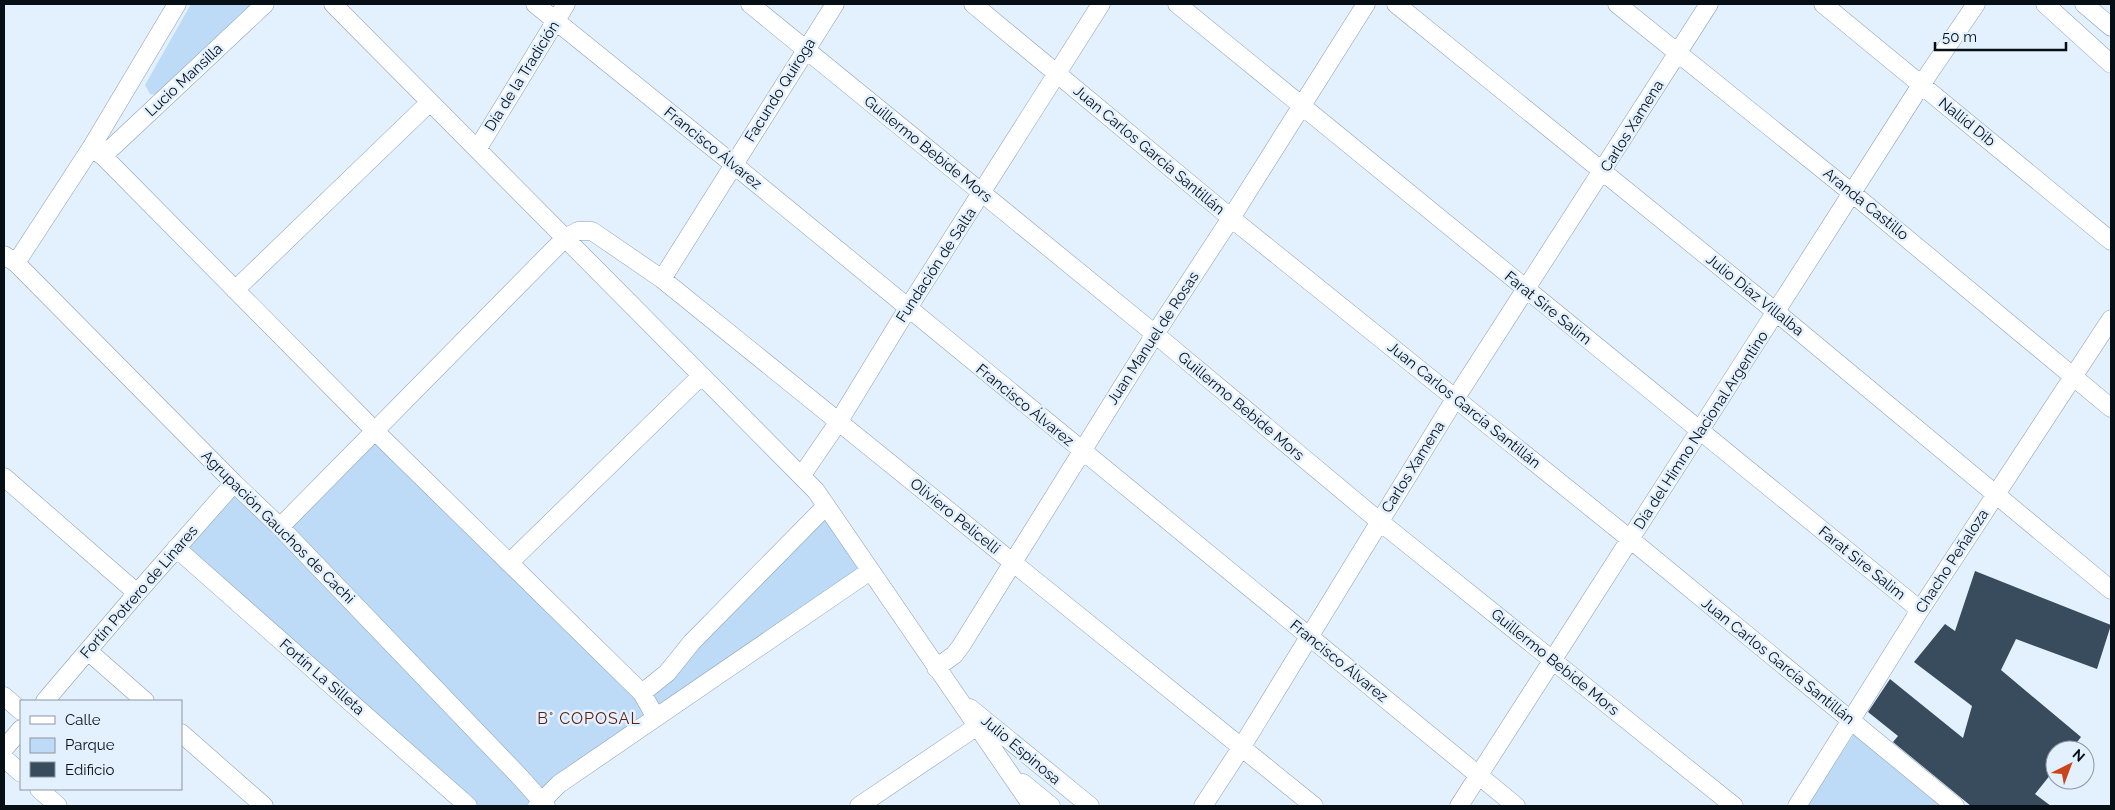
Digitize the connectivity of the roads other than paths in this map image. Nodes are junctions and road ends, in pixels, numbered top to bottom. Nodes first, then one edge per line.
1 (177, 4) edge
2 (265, 4) edge
3 (333, 4) edge
4 (535, 4) edge
5 (566, 4) edge
6 (750, 4) edge
7 (835, 4) edge
8 (973, 4) edge
9 (1101, 4) edge
10 (1177, 4) edge
11 (1366, 4) edge
12 (1396, 4) edge
13 (1617, 4) edge
14 (1709, 4) edge
15 (1823, 4) edge
16 (1976, 4) edge
17 (2045, 4) edge
18 (2084, 4) edge
19 (556, 20) junction
20 (2111, 27) edge
21 (806, 50) junction
22 (1677, 53) junction
23 (2111, 64) edge
24 (1056, 72) junction
25 (1922, 85) junction
26 (430, 102) junction
27 (1303, 106) junction
28 (478, 148) junction
29 (97, 152) junction
30 (733, 164) junction
31 (1603, 171) junction
32 (1852, 192) junction
33 (982, 194) junction
34 (1231, 218) junction
35 (565, 238) junction
36 (2111, 241) edge
37 (10, 259) edge
38 (662, 279) junction
39 (236, 290) junction
40 (1526, 290) junction
41 (908, 308) junction
42 (1776, 312) junction
43 (2111, 318) edge
44 (1155, 334) junction
45 (701, 376) junction
46 (2074, 377) junction
47 (1455, 399) junction
48 (2111, 408) edge
49 (839, 421) junction
50 (375, 430) junction
51 (1700, 432) junction
52 (1082, 451) junction
53 (802, 475) junction
54 (4, 477) edge
55 (234, 484) junction
56 (1995, 495) junction
57 (826, 506) junction
58 (1379, 521) junction
59 (280, 527) junction
60 (1630, 539) junction
61 (176, 548) junction
62 (509, 563) junction
63 (1013, 564) junction
64 (870, 571) junction
65 (2111, 590) edge
66 (137, 593) junction
67 (1920, 610) junction
68 (1309, 637) junction
69 (88, 651) junction
70 (1553, 660) junction
71 (936, 668) junction
72 (642, 693) junction
73 (953, 694) junction
74 (4, 696) edge
75 (46, 700) edge
76 (144, 700) edge
77 (20, 710) edge
78 (655, 716) junction
79 (1851, 721) junction
80 (976, 726) junction
81 (20, 729) edge
82 (182, 734) edge
83 (1241, 748) junction
84 (4, 749) edge
85 (4, 758) edge
86 (1007, 770) junction
87 (20, 772) edge
88 (1478, 776) junction
89 (39, 790) edge
90 (542, 804) edge
91 (58, 806) edge
92 (264, 806) edge
93 (468, 806) edge
94 (859, 806) edge
95 (1032, 806) edge
96 (1051, 806) edge
97 (1090, 806) edge
98 (1202, 806) edge
99 (1314, 806) edge
100 (1459, 806) edge
101 (1516, 806) edge
102 (1734, 806) edge
103 (1797, 806) edge
104 (1955, 806) edge

1 - 29 street
2 - 29 street, Lucio Mansilla
3 - 26 street
4 - 19 street, Francisco Álvarez
5 - 19 street, Día de la Tradición
6 - 21 street, Guillermo Bebide Mors
7 - 21 street, Facundo Quiroga
8 - 24 street, Juan Carlos García Santillán
9 - 24 street, Fundación de Salta
10 - 27 street, Farat Sire Salim
11 - 27 street, Juan Manuel de Rosas
12 - 31 street, Julio Díaz Villalba
13 - 22 street, Aranda Castillo
14 - 22 street, Carlos Xamena
15 - 25 street, Nallid Dib
16 - 25 street, Día del Himno Nacional Argentino
17 - 23 street
18 - 20 street
19 - 28 street, Día de la Tradición
19 - 30 street, Francisco Álvarez
21 - 30 street, Facundo Quiroga
21 - 33 street, Guillermo Bebide Mors
22 - 31 street, Carlos Xamena
22 - 32 street, Aranda Castillo
24 - 33 street, Fundación de Salta
24 - 34 street, Juan Carlos García Santillán
25 - 32 street, Día del Himno Nacional Argentino
25 - 36 street, Nallid Dib
26 - 28 street
26 - 39 street
27 - 34 street, Juan Manuel de Rosas
27 - 40 street, Farat Sire Salim
28 - 35 street
29 - 37 street
29 - 39 street
30 - 38 street, Facundo Quiroga
30 - 41 street, Francisco Álvarez
31 - 40 street, Carlos Xamena
31 - 42 street, Julio Díaz Villalba
32 - 42 street, Día del Himno Nacional Argentino
32 - 46 street, Aranda Castillo
33 - 41 street, Fundación de Salta
33 - 44 street, Guillermo Bebide Mors
34 - 44 street, Juan Manuel de Rosas
34 - 47 street, Juan Carlos García Santillán
35 - 38 street, Oliviero Pelicelli
35 - 45 street
35 - 50 street
37 - 55 street, Agrupación Gauchos de Cachi
38 - 49 street, Oliviero Pelicelli
39 - 50 street
40 - 47 street, Carlos Xamena
40 - 51 street, Farat Sire Salim
41 - 49 street, Fundación de Salta
41 - 52 street, Francisco Álvarez
42 - 51 street, Día del Himno Nacional Argentino
42 - 56 street, Julio Díaz Villalba
43 - 46 street, Chacho Peñaloza
44 - 52 street, Juan Manuel de Rosas
44 - 58 street, Guillermo Bebide Mors
45 - 53 street
45 - 62 street
46 - 48 street, Aranda Castillo
46 - 56 street, Chacho Peñaloza
47 - 58 street, Carlos Xamena
47 - 60 street, Juan Carlos García Santillán
49 - 53 street, Fundación de Salta
49 - 63 street, Oliviero Pelicelli
50 - 59 street
50 - 62 street
51 - 60 street, Día del Himno Nacional Argentino
51 - 67 street, Farat Sire Salim
52 - 63 street, Juan Manuel de Rosas
52 - 68 street, Francisco Álvarez
53 - 57 street
54 - 66 street
55 - 59 street, Agrupación Gauchos de Cachi
55 - 61 street, Fortín Potrero de Linares
56 - 65 street, Julio Díaz Villalba
56 - 67 street, Chacho Peñaloza
57 - 64 street
57 - 72 street
58 - 68 street, Carlos Xamena
58 - 70 street, Guillermo Bebide Mors
59 - 90 street, Agrupación Gauchos de Cachi
60 - 70 street, Día del Himno Nacional Argentino
60 - 79 street, Juan Carlos García Santillán
61 - 66 street, Fortín Potrero de Linares
61 - 93 street, Fortín La Silleta
62 - 72 street
63 - 71 street, Juan Manuel de Rosas
63 - 83 street, Oliviero Pelicelli
64 - 71 street
64 - 78 street
66 - 69 street, Fortín Potrero de Linares
67 - 79 street, Chacho Peñaloza
68 - 83 street, Carlos Xamena
68 - 88 street, Francisco Álvarez
69 - 75 street, Fortín Potrero de Linares
69 - 76 street
70 - 88 street, Día del Himno Nacional Argentino
70 - 102 street, Guillermo Bebide Mors
71 - 73 street
72 - 78 street
73 - 80 street
73 - 97 street, Julio Espinosa
74 - 77 street
78 - 90 street
79 - 103 street, Chacho Peñaloza
79 - 104 street, Juan Carlos García Santillán
80 - 86 street
80 - 94 street
81 - 84 street
82 - 92 street
83 - 98 street, Carlos Xamena
83 - 99 street, Oliviero Pelicelli
85 - 87 street
86 - 95 street
86 - 96 street, Julio Espinosa
88 - 100 street, Día del Himno Nacional Argentino
88 - 101 street, Francisco Álvarez
89 - 91 street

